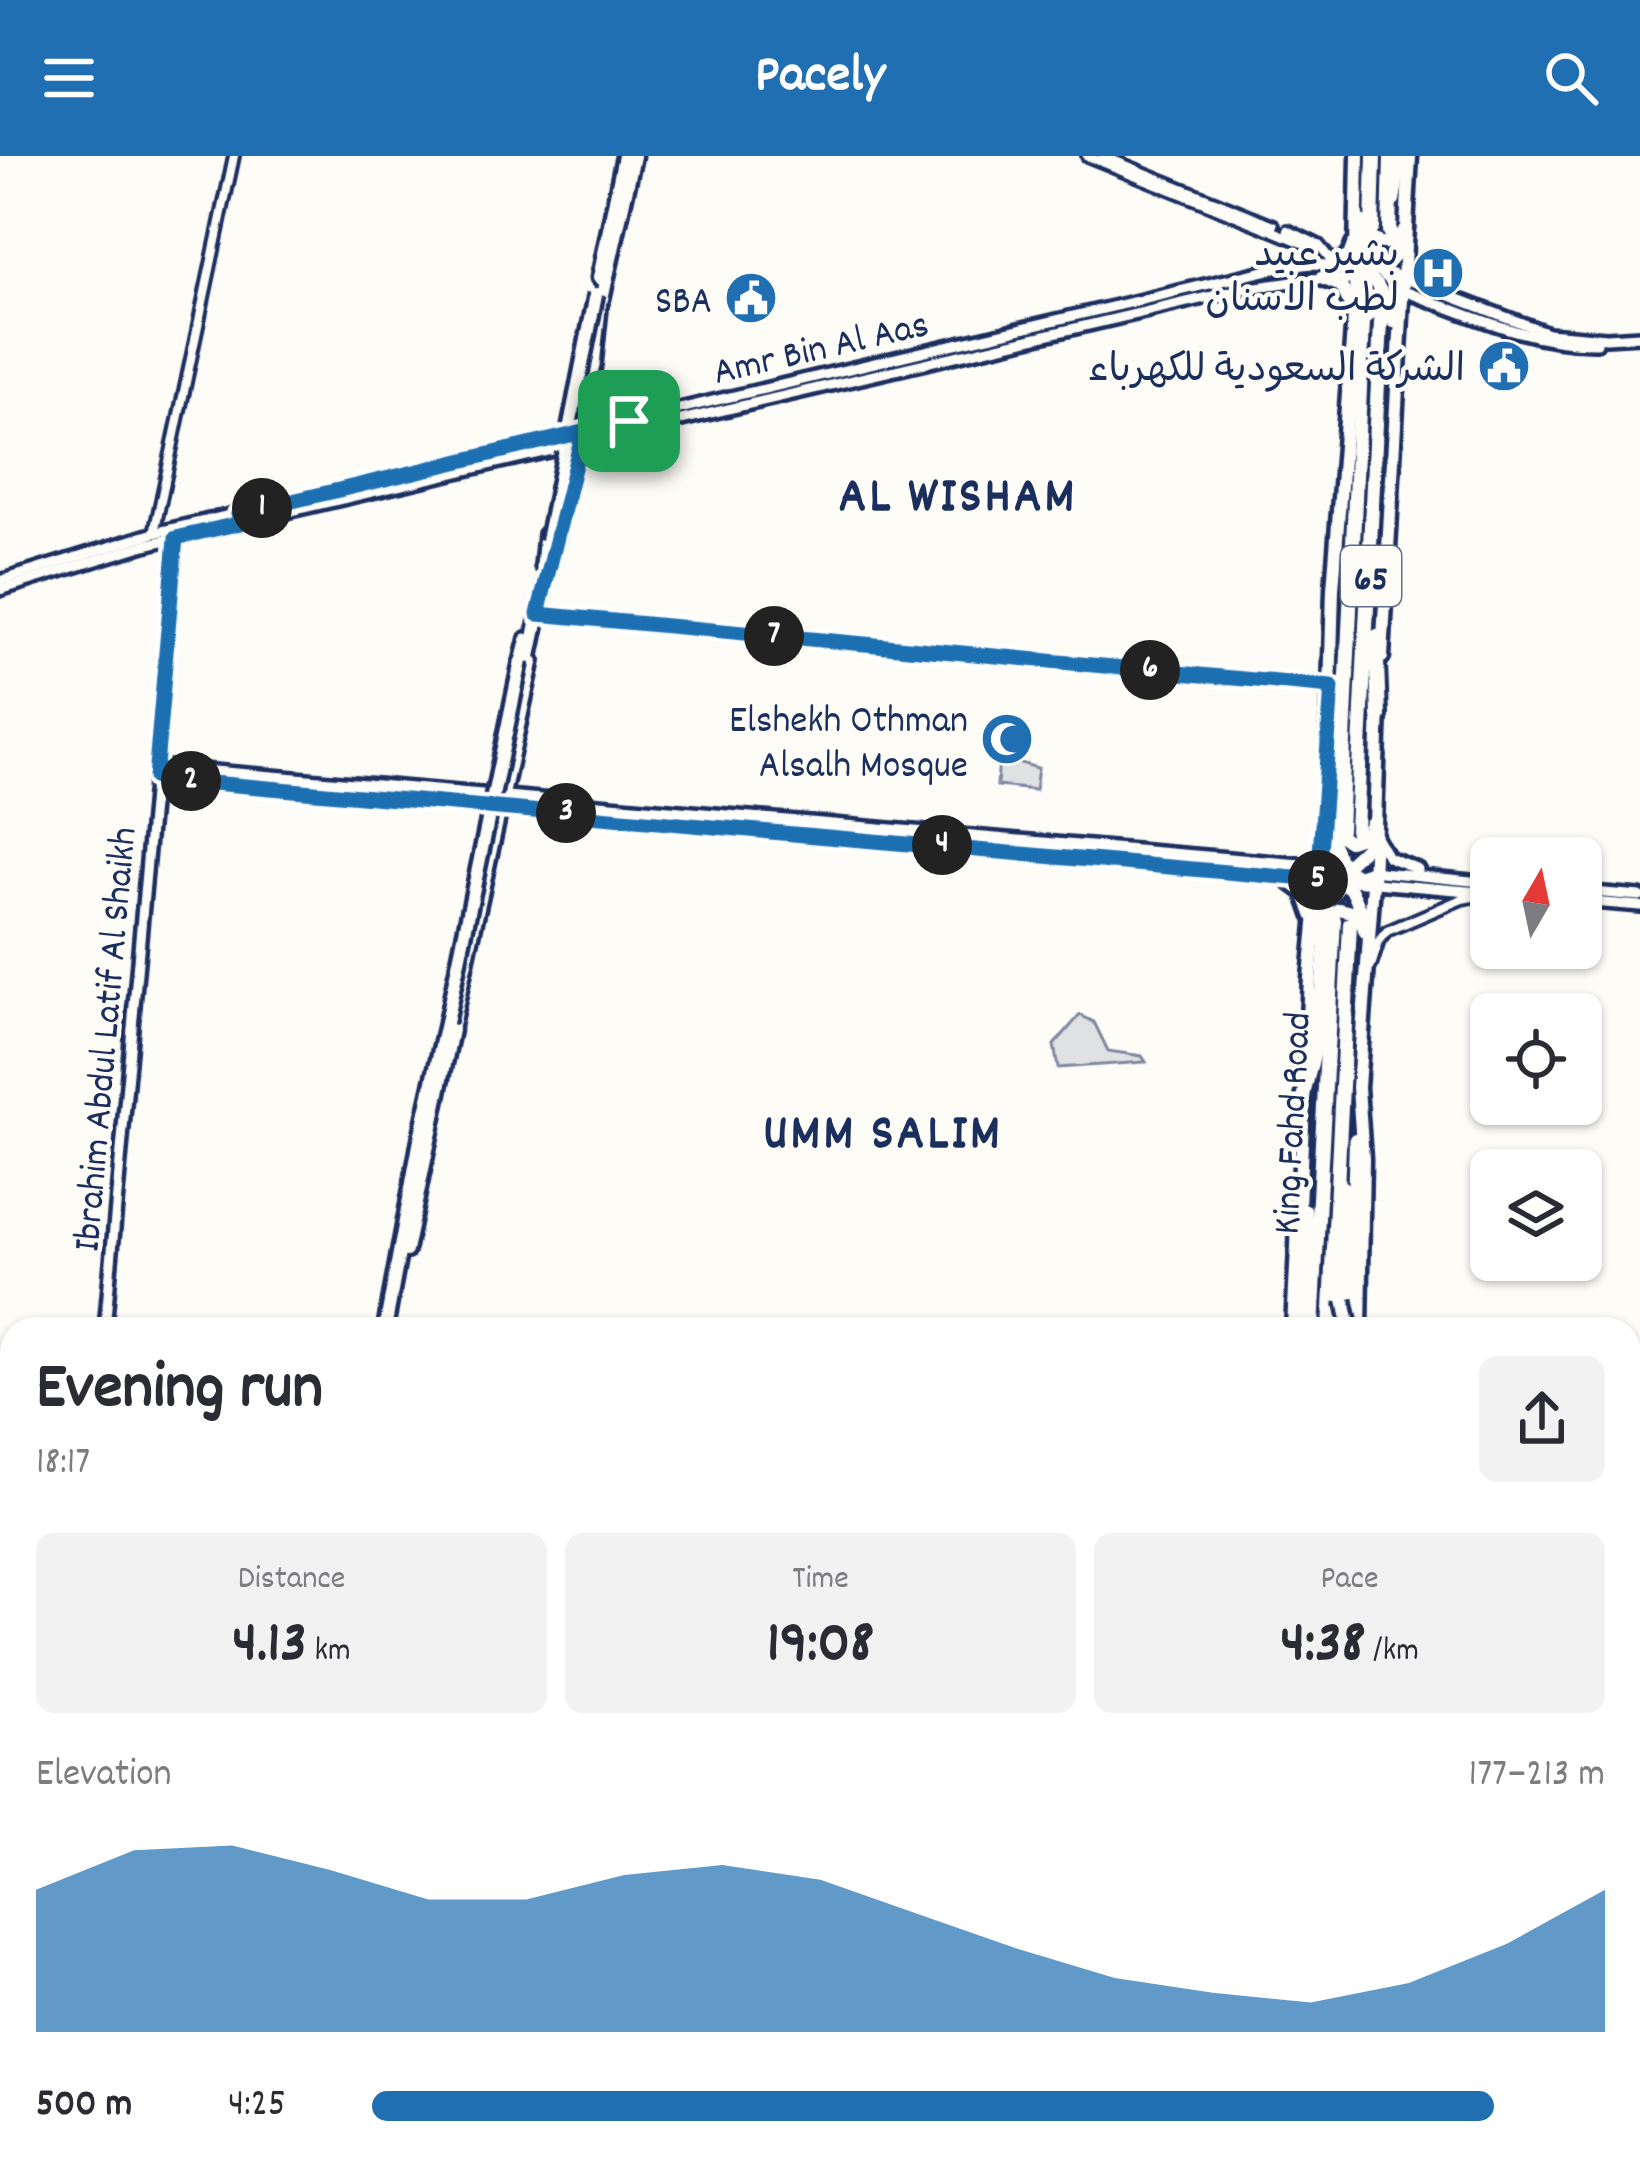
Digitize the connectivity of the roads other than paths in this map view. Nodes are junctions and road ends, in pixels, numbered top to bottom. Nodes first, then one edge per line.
1 (233, 156) edge
2 (624, 156) edge
3 (634, 156) edge
4 (1087, 156) edge
5 (1103, 156) edge
6 (1366, 156) edge
7 (1391, 156) edge
8 (1405, 156) edge
9 (1358, 202) junction
10 (1408, 213) junction
11 (1365, 227) junction
12 (1389, 232) joint
13 (1407, 236) junction
14 (1414, 263) dead end
15 (1334, 264) junction
16 (1307, 265) junction
17 (1370, 276) junction
18 (1321, 278) junction
19 (1403, 284) junction
20 (599, 296) junction
21 (1359, 319) junction
22 (1381, 322) tunnel mouth
23 (1640, 339) edge
24 (1352, 340) junction
25 (1398, 343) junction
26 (630, 426) junction
27 (1355, 432) junction
28 (581, 438) junction
29 (561, 443) junction
30 (539, 454) junction
31 (475, 463) junction
32 (556, 470) junction
33 (1375, 500) junction
34 (239, 518) junction
35 (154, 533) junction
36 (176, 538) junction
37 (550, 542) junction
38 (541, 566) junction
39 (0, 581) edge
40 (547, 581) junction
41 (0, 590) edge
42 (538, 618) junction
43 (1332, 619) junction
44 (526, 638) junction
45 (525, 664) junction
46 (1332, 687) junction
47 (1379, 716) junction
48 (156, 772) junction
49 (1327, 796) junction
50 (488, 800) junction
51 (505, 802) junction
52 (1376, 803) junction
53 (1319, 873) junction
54 (1340, 875) junction
55 (1279, 877) junction
56 (1373, 877) junction
57 (1469, 881) joint
58 (1470, 890) edge
59 (1602, 893) edge
60 (1640, 896) edge
61 (1470, 897) edge
62 (1602, 903) edge
63 (1640, 906) edge
64 (1337, 925) junction
65 (1312, 953) junction
66 (1369, 956) junction
67 (1368, 979) junction
68 (1344, 1019) junction
69 (445, 1043) junction
70 (1358, 1088) junction
71 (1303, 1099) junction
72 (1300, 1161) junction
73 (106, 1317) edge
74 (390, 1317) edge
75 (1294, 1317) edge
76 (1308, 1317) edge
77 (1309, 1317) edge
78 (1331, 1317) edge
79 (1345, 1317) edge
80 (1348, 1317) edge
81 (1360, 1317) edge

1 - 35 street
2 - 20 main road
3 - 20 main road
4 - 16 street
5 - 15 street
6 - 9 main road
6 - 11 highway
7 - 12 highway
8 - 10 main road
8 - 12 main road
9 - 10 main road
9 - 11 main road
10 - 13 main road
11 - 15 main road
11 - 17 main road
11 - 17 main road
13 - 14 main road
13 - 17 main road
13 - 19 main road
15 - 16 main road, Amr Bin Al Aas
15 - 17 main road, Amr Bin Al Aas
16 - 26 main road, Amr Bin Al Aas
17 - 18 main road, Amr Bin Al Aas
17 - 19 main road
17 - 21 main road
17 - 21 main road
17 - 25 main road
18 - 21 main road
18 - 26 main road, Amr Bin Al Aas
19 - 23 main road
19 - 25 main road
20 - 28 main road
20 - 29 main road
20 - 37 main road, bridge
21 - 24 main road
21 - 27 highway, 65
22 - 33 highway, 65
24 - 25 main road
24 - 43 main road
25 - 47 main road
26 - 28 main road, Amr Bin Al Aas
27 - 33 highway, 65
27 - 43 main road
28 - 29 main road, Amr Bin Al Aas
28 - 40 main road
29 - 30 main road, Amr Bin Al Aas
29 - 31 main road, Amr Bin Al Aas
29 - 32 main road
30 - 31 main road, Amr Bin Al Aas
30 - 32 main road
31 - 34 main road, Amr Bin Al Aas
32 - 38 main road
33 - 47 highway
34 - 35 main road, Amr Bin Al Aas
34 - 36 main road, Amr Bin Al Aas
35 - 39 main road, Amr Bin Al Aas
36 - 41 main road, Amr Bin Al Aas
36 - 48 main road, Ibrahim Abdul Latif Al Shaikh
37 - 38 main road
37 - 40 main road
38 - 44 main road
40 - 42 main road
42 - 45 main road
42 - 46 street
42 - 51 main road
43 - 46 main road
44 - 45 main road
44 - 50 main road
45 - 69 main road, bridge
46 - 49 main road
47 - 52 main road
48 - 50 main road
48 - 73 main road, Ibrahim Abdul Latif Al Shaikh
49 - 52 main road
49 - 53 main road
49 - 54 main road
50 - 51 main road
50 - 69 main road
51 - 53 main road
51 - 55 main road
51 - 69 main road
52 - 54 main road
52 - 56 main road
52 - 57 main road
53 - 54 main road
53 - 55 main road
53 - 65 main road
54 - 56 main road
54 - 56 main road
54 - 65 main road
54 - 66 main road
55 - 65 main road
56 - 57 main road
56 - 58 main road
56 - 66 main road
59 - 60 main road
61 - 67 street
62 - 63 main road
64 - 68 highway, King Fahd Road
64 - 71 main road
64 - 77 highway, King Fahd Road
65 - 66 main road
65 - 71 main road
66 - 67 main road
67 - 70 main road
68 - 78 highway, King Fahd Road
68 - 79 main road, bridge
69 - 74 main road
70 - 80 main road
70 - 81 main road
71 - 72 main road
72 - 75 main road
72 - 76 main road

